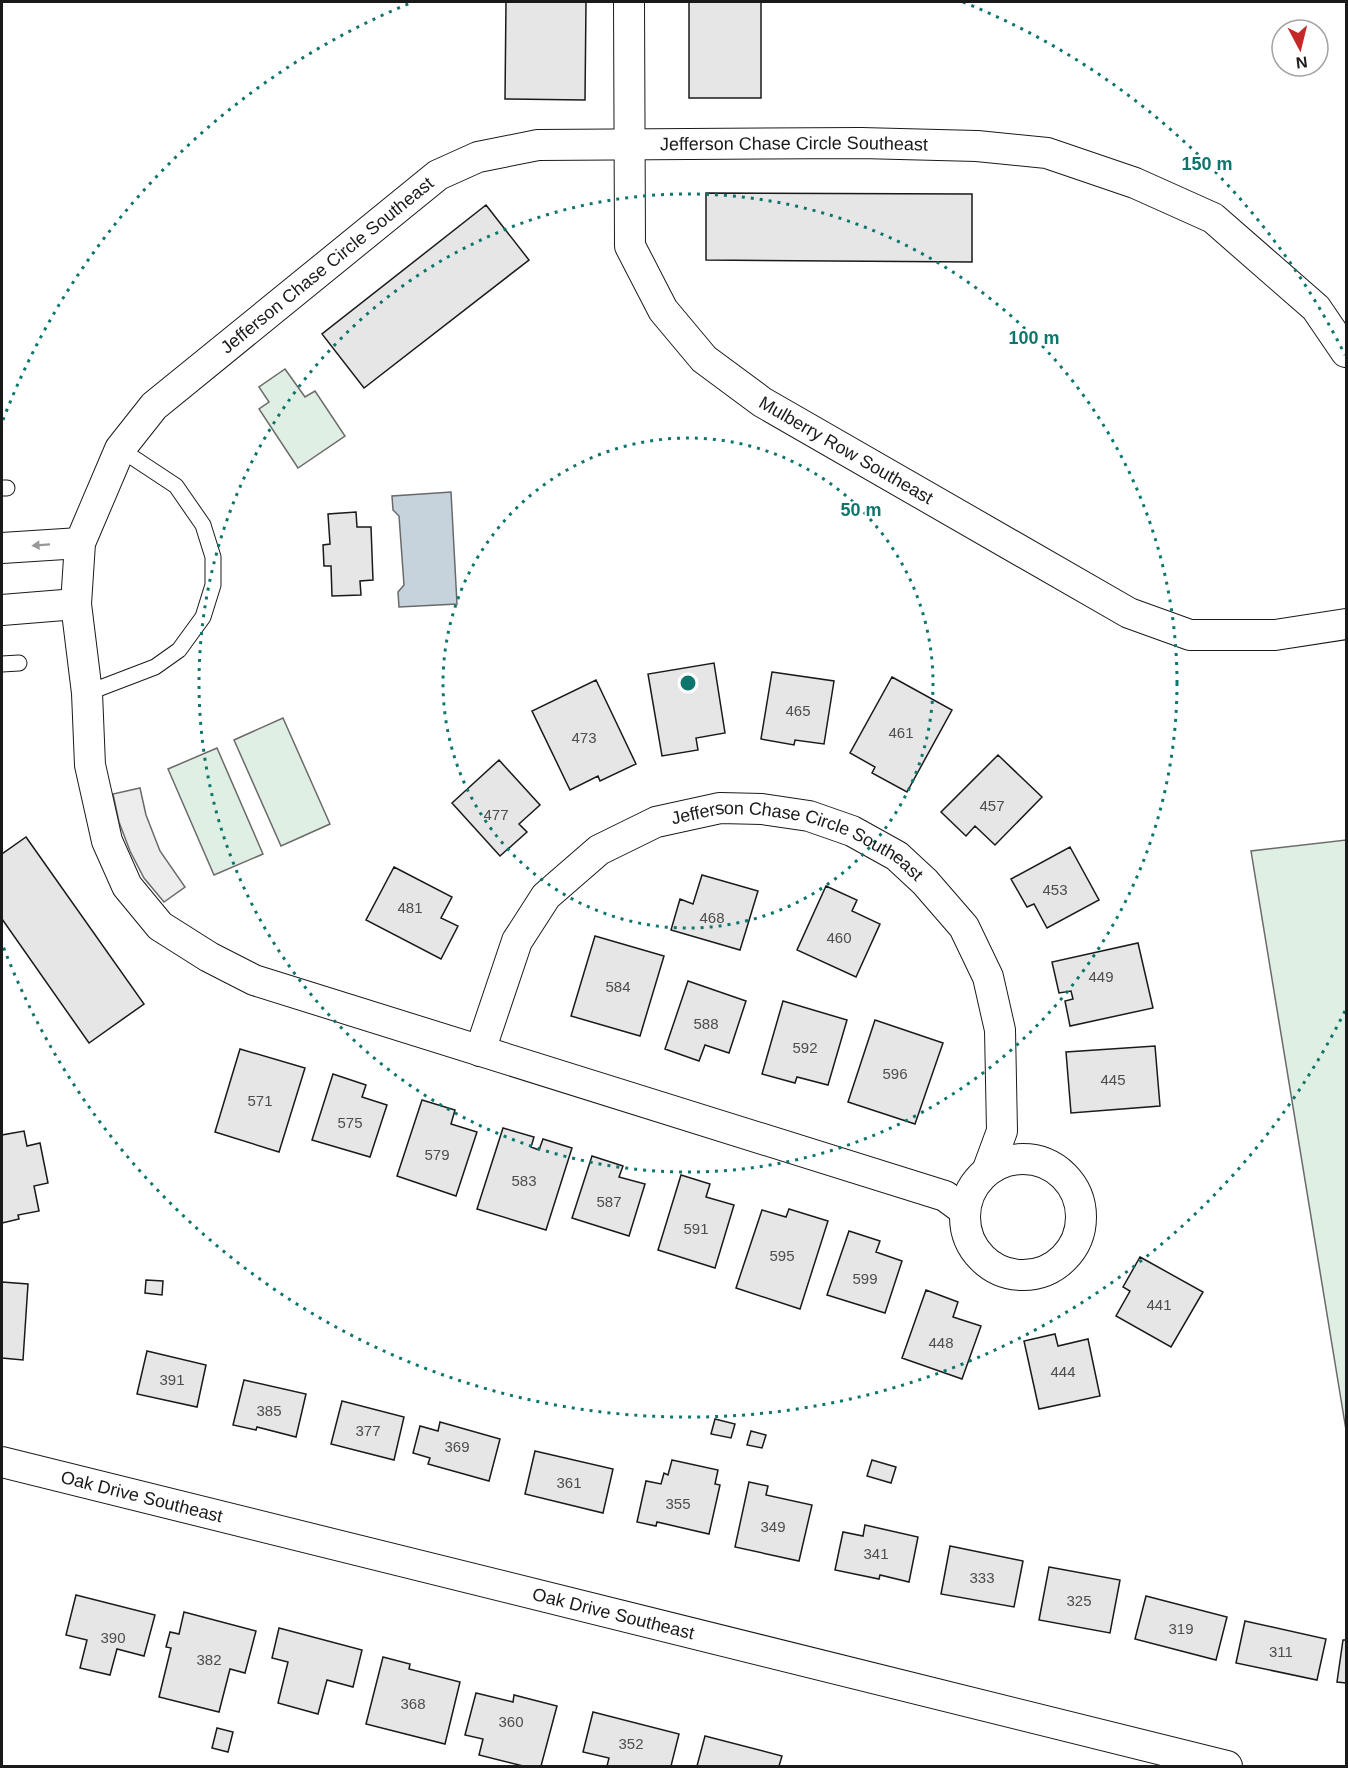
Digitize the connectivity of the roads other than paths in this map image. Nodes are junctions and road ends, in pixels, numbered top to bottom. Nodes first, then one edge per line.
1 (629, 2) edge
2 (629, 145) junction
3 (1347, 352) edge
4 (120, 449) junction
5 (80, 543) junction
6 (2, 548) edge
7 (76, 604) junction
8 (2, 610) edge
9 (1347, 624) edge
10 (18, 663) dead end
11 (2, 664) edge
12 (87, 693) junction
13 (480, 1051) junction
14 (988, 1169) junction
15 (964, 1210) junction
16 (2, 1462) edge
17 (1227, 1767) edge

1 - 2 street, Mulberry Row Southeast
2 - 3 street, Jefferson Chase Circle Southeast
2 - 4 street, Jefferson Chase Circle Southeast
2 - 9 street, Mulberry Row Southeast
4 - 5 street, Jefferson Chase Circle Southeast
4 - 12 lane
5 -> 6 street
5 - 7 street, Jefferson Chase Circle Southeast
7 - 8 street
7 - 12 street, Jefferson Chase Circle Southeast
10 - 11 lane
12 - 13 street, Jefferson Chase Circle Southeast
13 - 14 street, Jefferson Chase Circle Southeast
13 - 15 street, Jefferson Chase Circle Southeast
14 - 15 street, Jefferson Chase Circle Southeast
14 - 15 street
16 - 17 street, Oak Drive Southeast

